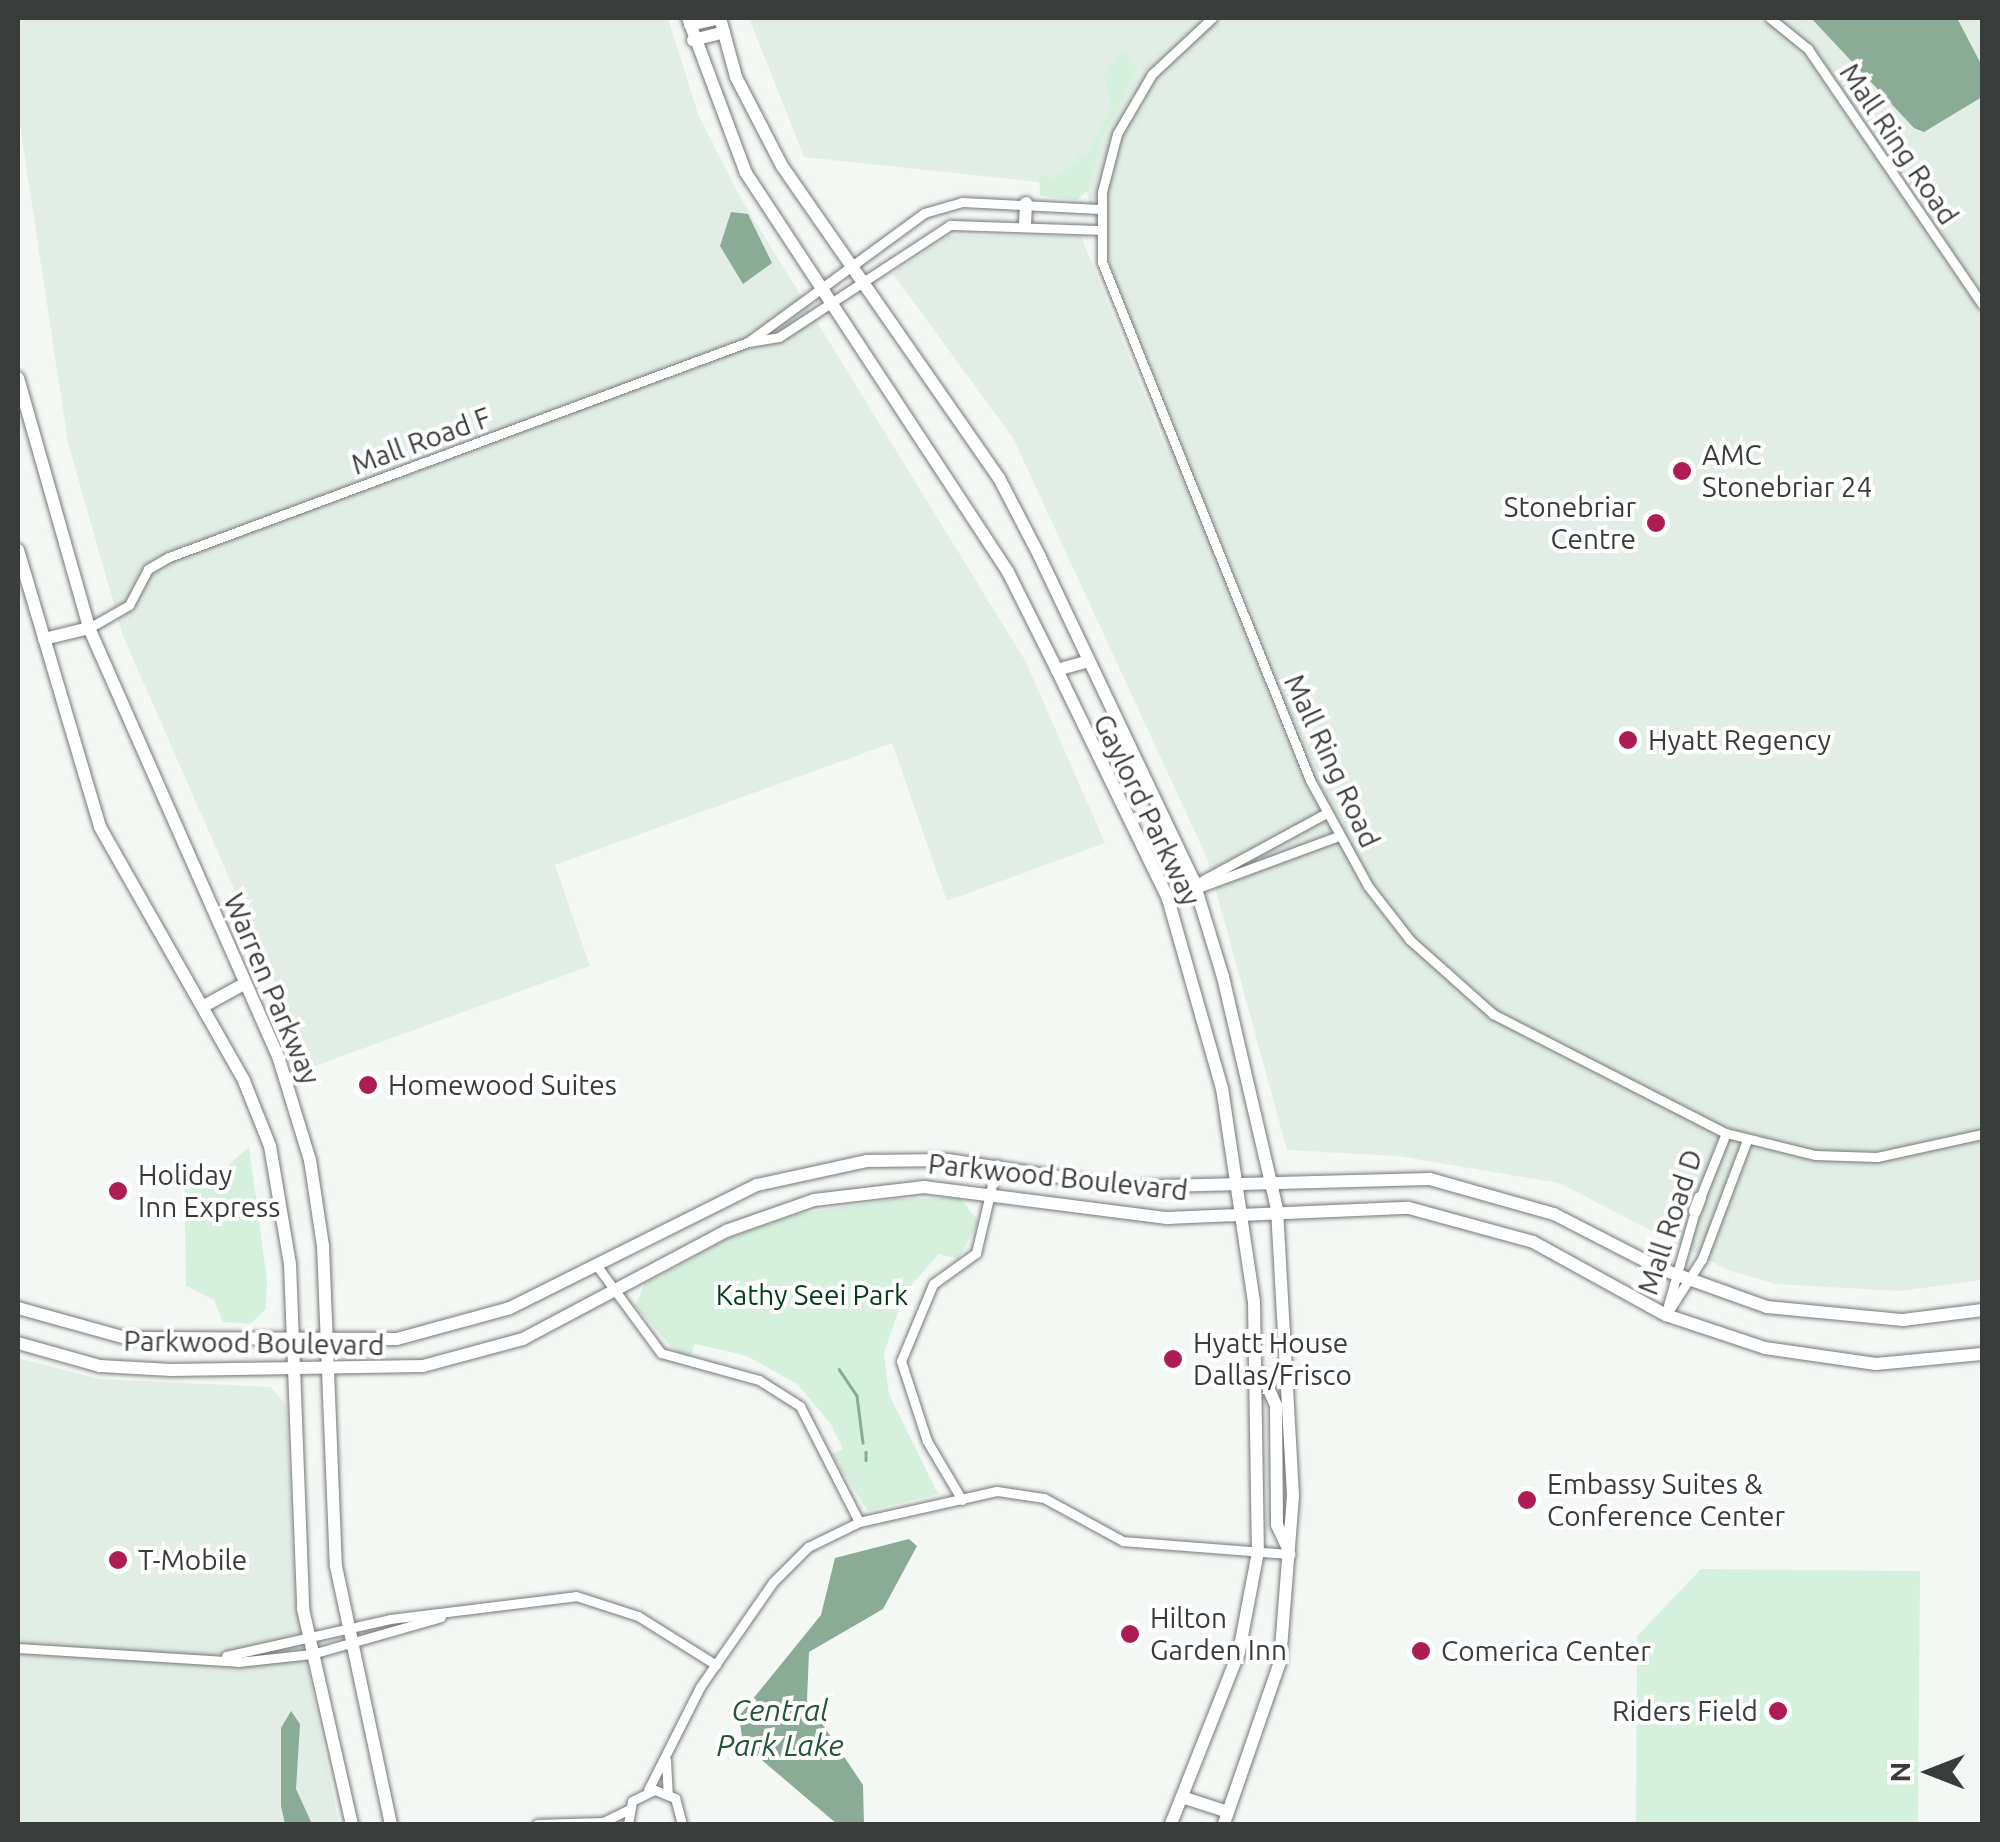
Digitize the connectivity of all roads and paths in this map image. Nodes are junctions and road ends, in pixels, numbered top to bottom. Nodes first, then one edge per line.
1 (720, 18) edge
2 (1212, 18) edge
3 (1770, 18) edge
4 (689, 21) edge
5 (724, 32) junction
6 (693, 40) junction
7 (1026, 203) junction
8 (1100, 209) junction
9 (1024, 224) junction
10 (1100, 230) junction
11 (849, 264) junction
12 (861, 282) junction
13 (1978, 288) edge
14 (816, 289) junction
15 (1982, 304) edge
16 (827, 306) junction
17 (748, 342) junction
18 (18, 378) edge
19 (18, 550) edge
20 (89, 628) junction
21 (44, 639) junction
22 (1089, 661) junction
23 (1057, 670) junction
24 (1325, 814) junction
25 (1338, 836) junction
26 (1193, 879) junction
27 (1198, 895) junction
28 (1168, 899) junction
29 (244, 984) junction
30 (204, 1006) junction
31 (1726, 1133) junction
32 (1982, 1134) edge
33 (1747, 1140) junction
34 (997, 1164) junction
35 (1271, 1177) junction
36 (1240, 1180) junction
37 (993, 1195) junction
38 (1276, 1209) junction
39 (1244, 1213) junction
40 (597, 1266) junction
41 (1673, 1274) junction
42 (1688, 1279) junction
43 (612, 1293) junction
44 (18, 1309) edge
45 (1982, 1310) edge
46 (1666, 1314) junction
47 (292, 1342) junction
48 (325, 1342) junction
49 (18, 1343) edge
50 (1982, 1354) edge
51 (1257, 1363) junction
52 (293, 1371) junction
53 (325, 1371) junction
54 (962, 1500) junction
55 (860, 1522) junction
56 (1258, 1552) junction
57 (1291, 1554) junction
58 (444, 1616) junction
59 (346, 1627) junction
60 (308, 1635) junction
61 (350, 1644) junction
62 (18, 1648) edge
63 (312, 1654) junction
64 (226, 1656) junction
65 (716, 1664) junction
66 (665, 1757) junction
67 (648, 1790) junction
68 (668, 1793) junction
69 (1182, 1797) junction
70 (628, 1810) junction
71 (1226, 1818) edge
72 (606, 1823) edge
73 (352, 1824) edge
74 (391, 1824) edge
75 (538, 1824) edge
76 (628, 1824) edge
77 (682, 1824) edge
78 (1171, 1824) edge

1 - 4 main road
1 - 5 main road, Gaylord Parkway
2 - 8 street, Mall Ring Road
3 - 13 street, Mall Ring Road
4 - 6 main road, Gaylord Parkway
5 - 6 main road
5 - 11 main road, Gaylord Parkway
6 - 14 main road, Gaylord Parkway
7 - 8 street, Mall Road F
7 - 9 main road
7 - 11 street, Mall Road F
8 - 10 street, Mall Ring Road
9 - 10 street, Mall Road F
9 - 12 street, Mall Road F
10 - 24 street, Mall Ring Road
11 - 12 main road, Gaylord Parkway
11 - 14 street, Mall Road F
12 - 16 street, Mall Road F
12 - 22 main road, Gaylord Parkway
13 - 15 street, Mall Ring Road
14 - 16 main road, Gaylord Parkway
14 - 17 street, Mall Road F
16 - 17 street, Mall Road F
16 - 23 main road, Gaylord Parkway
17 - 20 street, Mall Road F
18 - 20 main road, Warren Parkway
19 - 21 main road
20 - 21 main road
20 - 29 main road, Warren Parkway
21 - 30 main road
22 - 23 main road
22 - 26 main road, Gaylord Parkway
23 - 28 main road, Gaylord Parkway
24 - 25 street, Mall Ring Road
24 - 26 street
25 - 27 street
25 - 31 street, Mall Ring Road
26 - 27 main road, Gaylord Parkway
26 - 28 street
27 - 28 street
27 - 35 main road, Gaylord Parkway
28 - 36 main road, Gaylord Parkway
29 - 30 main road
29 - 48 main road, Warren Parkway
30 - 47 main road
31 - 33 street, Mall Ring Road
31 - 41 street, Mall Road D
32 - 33 street, Mall Ring Road
33 - 42 street, Mall Road D
34 - 36 main road, Parkwood Boulevard
34 - 37 street
34 - 40 main road, Parkwood Boulevard
35 - 36 main road, Parkwood Boulevard
35 - 38 main road, Gaylord Parkway
35 - 41 main road, Parkwood Boulevard
36 - 39 main road, Gaylord Parkway
37 - 39 main road, Parkwood Boulevard
37 - 43 main road, Parkwood Boulevard
37 - 54 street
38 - 39 main road, Parkwood Boulevard
38 - 46 main road, Parkwood Boulevard
38 - 57 main road, Gaylord Parkway
39 - 51 main road, Gaylord Parkway
40 - 43 street
40 - 48 main road, Parkwood Boulevard
41 - 42 main road, Parkwood Boulevard
41 - 46 street, Mall Road D
42 - 45 main road, Parkwood Boulevard
42 - 46 street, Mall Road D
43 - 53 main road, Parkwood Boulevard
43 - 55 street
44 - 47 main road, Parkwood Boulevard
46 - 50 main road, Parkwood Boulevard
47 - 48 main road, Parkwood Boulevard
47 - 52 main road
48 - 53 main road, Warren Parkway
49 - 52 main road, Parkwood Boulevard
51 - 56 main road, Gaylord Parkway
51 - 57 main road
52 - 53 main road, Parkwood Boulevard
52 - 60 main road
53 - 59 main road, Warren Parkway
54 - 55 street
54 - 56 street
55 - 65 street
56 - 57 street
56 - 69 main road, Gaylord Parkway
57 - 71 main road, Gaylord Parkway
58 - 59 street
58 - 61 street
58 - 65 street
59 - 60 street
59 - 61 main road, Warren Parkway
60 - 63 main road
60 - 64 street
61 - 63 street
61 - 74 main road, Warren Parkway
62 - 64 street
63 - 64 street
63 - 73 main road
65 - 66 street
66 - 67 street
66 - 68 street
67 - 68 street
67 - 70 street
68 - 77 street
69 - 71 main road
69 - 78 main road, Gaylord Parkway
70 - 72 street
70 - 76 street
72 - 75 street

